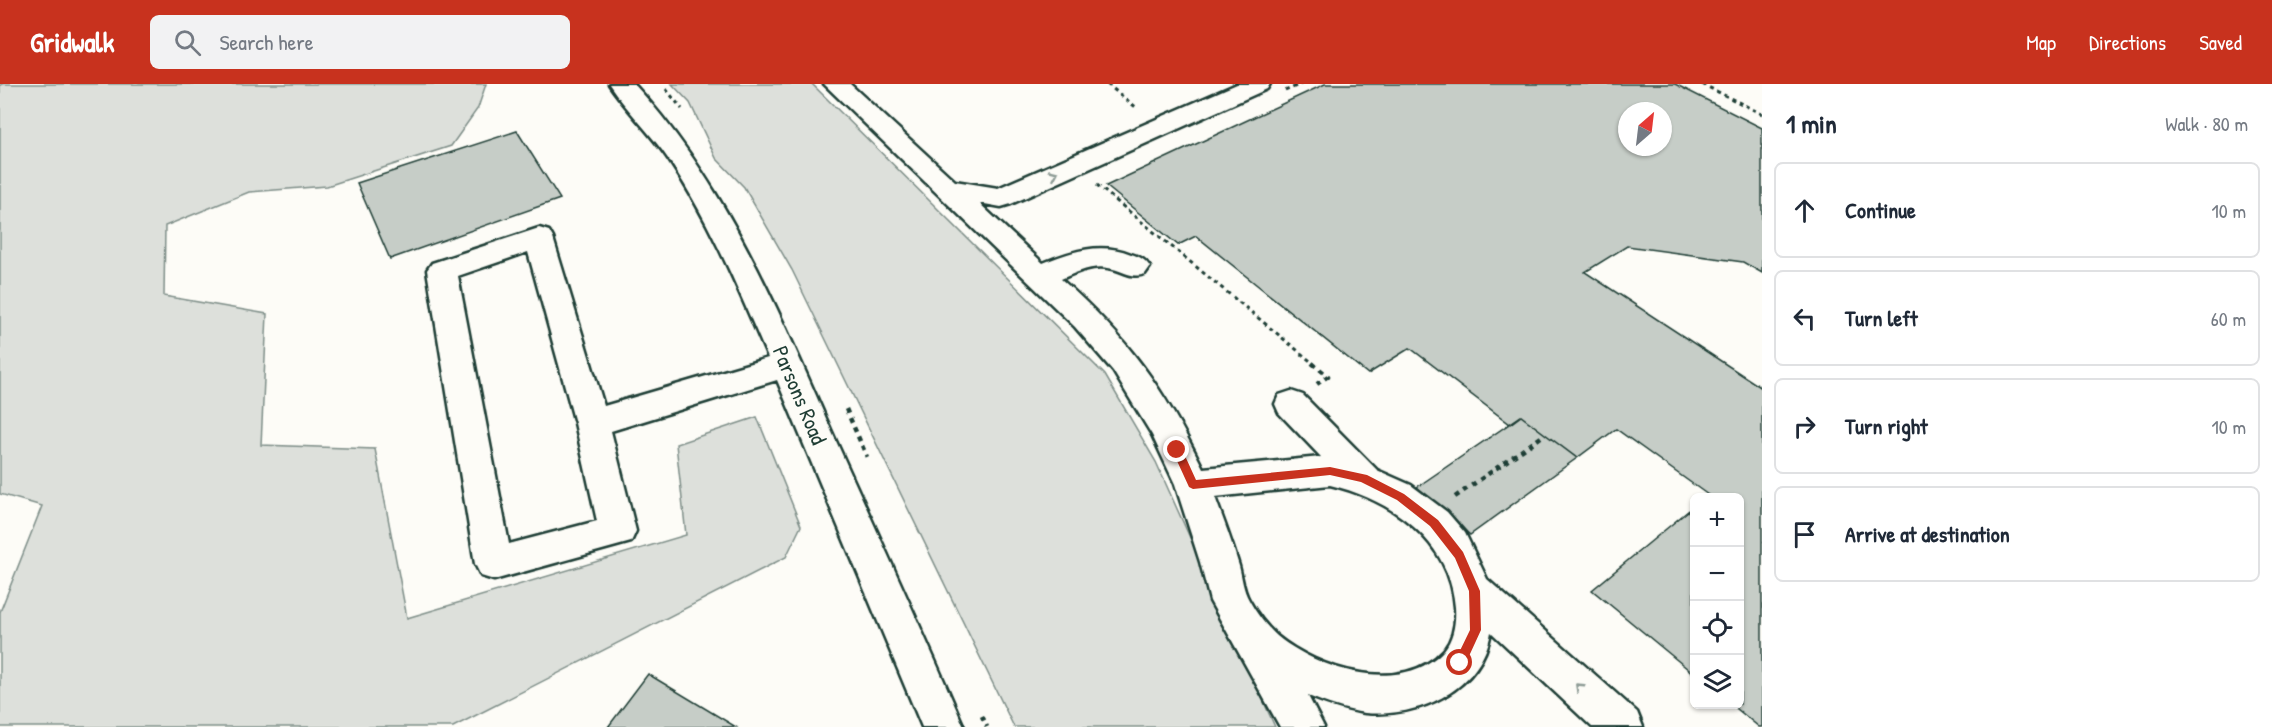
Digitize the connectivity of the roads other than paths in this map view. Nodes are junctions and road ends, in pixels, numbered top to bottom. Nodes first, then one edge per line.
1 (621, 84) edge
2 (643, 84) edge
3 (836, 84) edge
4 (1258, 84) edge
5 (663, 135) junction
6 (949, 189) junction
7 (1001, 198) junction
8 (991, 230) junction
9 (1136, 267) dead end
10 (1040, 276) junction
11 (787, 365) junction
12 (1291, 404) dead end
13 (592, 423) junction
14 (1363, 478) junction
15 (1193, 484) junction
16 (1474, 591) junction
17 (1252, 638) junction
18 (943, 727) edge
19 (1303, 727) edge
20 (1622, 727) edge

1 - 5 street, Parsons Road
2 - 5 street
3 - 6 street
7 -> 4 street
5 - 11 street, Parsons Road
6 - 7 street
6 - 8 street
7 - 8 street
8 - 10 street
9 - 10 street
10 - 15 street
11 - 13 street
11 - 18 street, Parsons Road
12 - 14 street
13 - 13 street
14 - 15 street
14 - 16 street
15 - 17 street
16 - 17 street
20 -> 16 street
17 - 19 street

